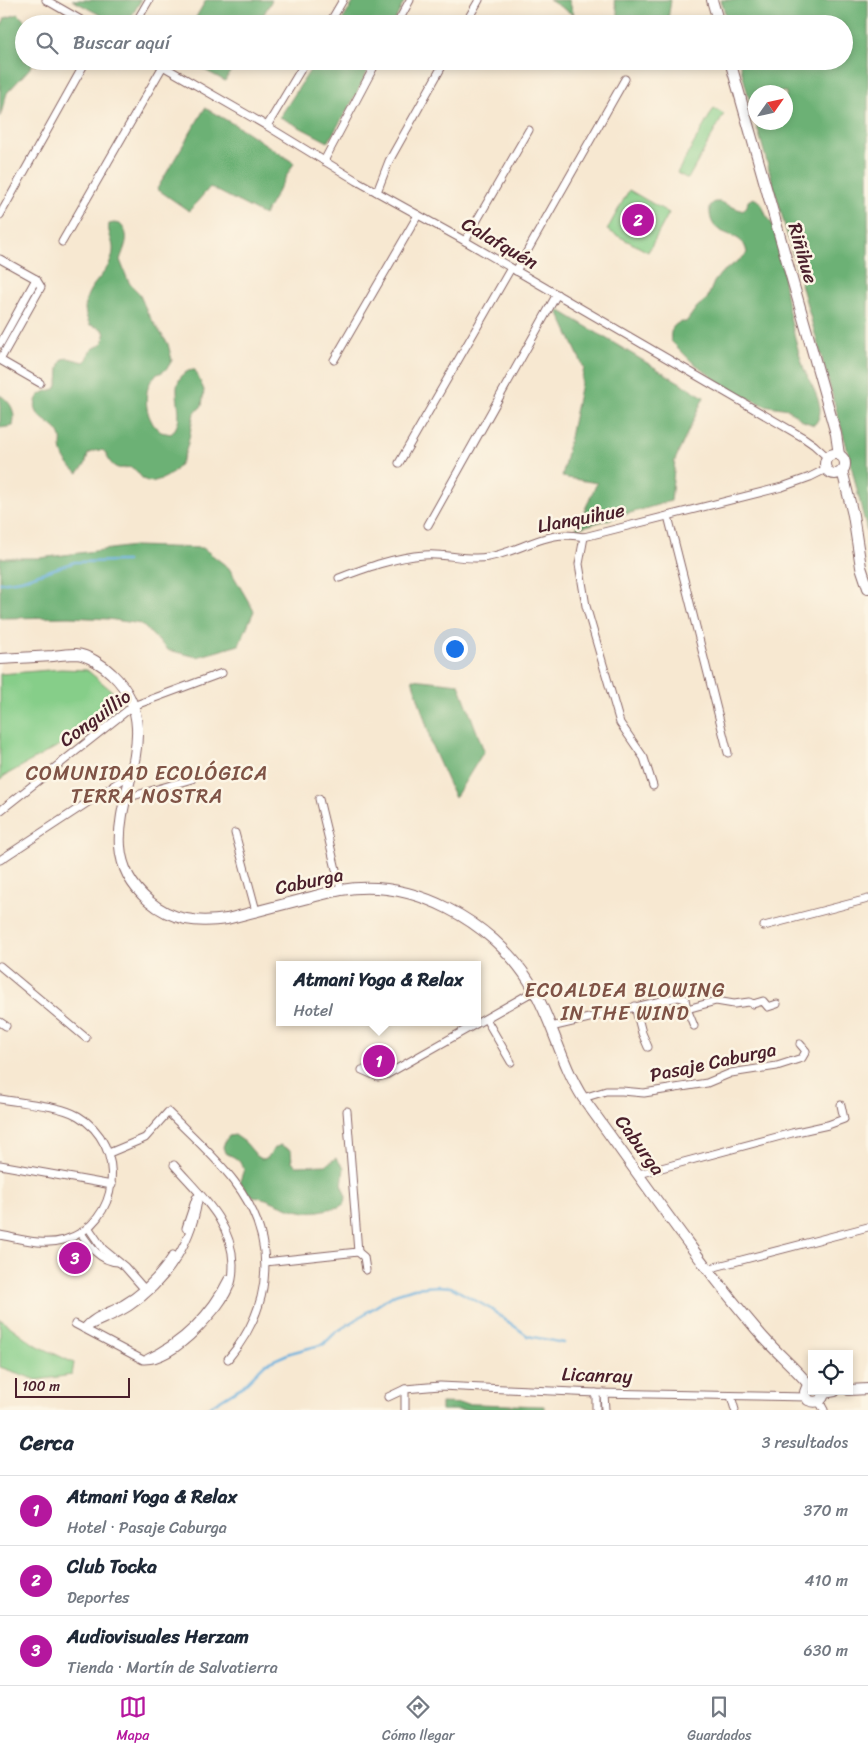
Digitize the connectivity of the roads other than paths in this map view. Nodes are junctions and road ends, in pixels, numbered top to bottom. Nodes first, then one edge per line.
1 (46, 0) edge
2 (149, 0) edge
3 (343, 0) edge
4 (410, 0) edge
5 (479, 0) edge
6 (712, 0) edge
7 (72, 15) edge
8 (141, 15) edge
9 (334, 15) edge
10 (402, 15) edge
11 (470, 15) edge
12 (716, 15) edge
13 (81, 70) edge
14 (161, 70) edge
15 (170, 70) edge
16 (301, 70) edge
17 (372, 70) edge
18 (440, 70) edge
19 (733, 70) edge
20 (625, 80) dead end
21 (267, 126) junction
22 (529, 130) dead end
23 (324, 161) junction
24 (377, 192) junction
25 (0, 215) edge
26 (418, 215) junction
27 (465, 241) junction
28 (62, 242) dead end
29 (0, 259) edge
30 (514, 269) junction
31 (36, 279) junction
32 (557, 294) junction
33 (0, 344) edge
34 (0, 360) edge
35 (334, 360) dead end
36 (40, 383) dead end
37 (839, 455) junction
38 (827, 457) junction
39 (399, 463) dead end
40 (826, 469) junction
41 (842, 470) junction
42 (668, 516) junction
43 (428, 525) dead end
44 (584, 537) junction
45 (339, 578) dead end
46 (868, 588) edge
47 (0, 659) edge
48 (222, 673) dead end
49 (133, 706) junction
50 (728, 753) dead end
51 (131, 774) junction
52 (192, 779) dead end
53 (654, 786) dead end
54 (126, 798) junction
55 (320, 799) dead end
56 (0, 812) edge
57 (234, 833) dead end
58 (0, 860) edge
59 (341, 890) junction
60 (868, 899) edge
61 (256, 911) junction
62 (764, 926) dead end
63 (0, 966) edge
64 (534, 991) junction
65 (777, 1004) dead end
66 (635, 1006) junction
67 (687, 1010) junction
68 (486, 1019) junction
69 (481, 1022) edge
70 (474, 1026) edge
71 (694, 1026) dead end
72 (552, 1027) junction
73 (86, 1038) dead end
74 (800, 1044) dead end
75 (648, 1047) dead end
76 (511, 1062) dead end
77 (362, 1070) dead end
78 (583, 1098) junction
79 (0, 1099) edge
80 (841, 1105) dead end
81 (347, 1110) dead end
82 (109, 1154) junction
83 (0, 1165) edge
84 (174, 1165) dead end
85 (639, 1174) junction
86 (112, 1185) junction
87 (199, 1193) junction
88 (88, 1227) junction
89 (868, 1228) edge
90 (81, 1232) junction
91 (0, 1235) edge
92 (358, 1252) junction
93 (118, 1262) junction
94 (265, 1262) junction
95 (708, 1269) junction
96 (366, 1270) dead end
97 (146, 1291) junction
98 (75, 1324) dead end
99 (84, 1329) junction
100 (228, 1359) dead end
101 (808, 1382) edge
102 (808, 1387) edge
103 (405, 1389) junction
104 (868, 1389) edge
105 (853, 1390) edge
106 (600, 1393) junction
107 (731, 1396) junction
108 (388, 1397) dead end
109 (807, 1397) junction
110 (822, 1399) edge
111 (405, 1410) edge
112 (596, 1410) edge
113 (605, 1410) edge
114 (735, 1410) edge

1 - 7 street
2 - 8 street
3 - 9 street
4 - 10 street
5 - 11 street
6 - 12 street
13 - 25 street
14 - 28 street
15 - 21 street, Calafquén
16 - 21 street
17 - 23 street
18 - 24 street
19 - 37 street, Riñihue
20 - 30 street
21 - 23 street, Calafquén
22 - 27 street
23 - 24 street, Calafquén
24 - 26 street, Calafquén
26 - 27 street, Calafquén
26 - 35 street
27 - 30 street, Calafquén
29 - 31 street
30 - 32 street, Calafquén
30 - 39 street
31 - 33 street
31 - 34 street
32 - 38 street, Calafquén
32 - 43 street
34 - 36 street
37 - 38 street
37 - 41 street, Riñihue
38 - 40 street
40 - 41 street
40 - 42 street, Llanquihue
41 - 46 street, Riñihue
42 - 44 street, Llanquihue
42 - 50 street
44 - 45 street, Llanquihue
44 - 53 street
47 - 49 street, Caburga
48 - 49 street, Conguillio
49 - 51 street, Caburga
49 - 56 street, Conguillio
51 - 54 street, Caburga
51 - 58 street
52 - 54 street
54 - 61 street, Caburga
55 - 59 street
57 - 61 street
59 - 61 street, Caburga
59 - 64 street, Caburga
60 - 62 street
63 - 73 street
64 - 68 street
64 - 72 street, Caburga
65 - 67 street
66 - 67 street, Pasaje Caburga
66 - 72 street, Pasaje Caburga
66 - 75 street, Pasaje Caburga
67 - 71 street, Pasaje Caburga
68 - 69 street
68 - 76 street
70 - 77 street
72 - 78 street, Caburga
74 - 78 street, Pasaje Caburga
78 - 85 street, Caburga
79 - 82 street
80 - 85 street
81 - 92 street
82 - 86 street
82 - 94 street
83 - 86 street
84 - 87 street
85 - 95 street, Caburga
86 - 88 street
87 - 97 street
87 - 99 street
88 - 90 street
88 - 93 street
89 - 95 street
90 - 91 street
90 - 93 street
92 - 94 street
92 - 96 street
93 - 97 street
94 - 100 street
95 - 101 street, Caburga
97 - 99 street
98 - 99 street
102 - 109 street, Caburga
103 - 106 street, Licanray
103 - 108 street, Licanray
103 - 111 street
104 - 105 street
106 - 107 street, Licanray
106 - 112 street
106 - 113 street
107 - 109 street, Licanray
107 - 114 street
109 - 110 street

